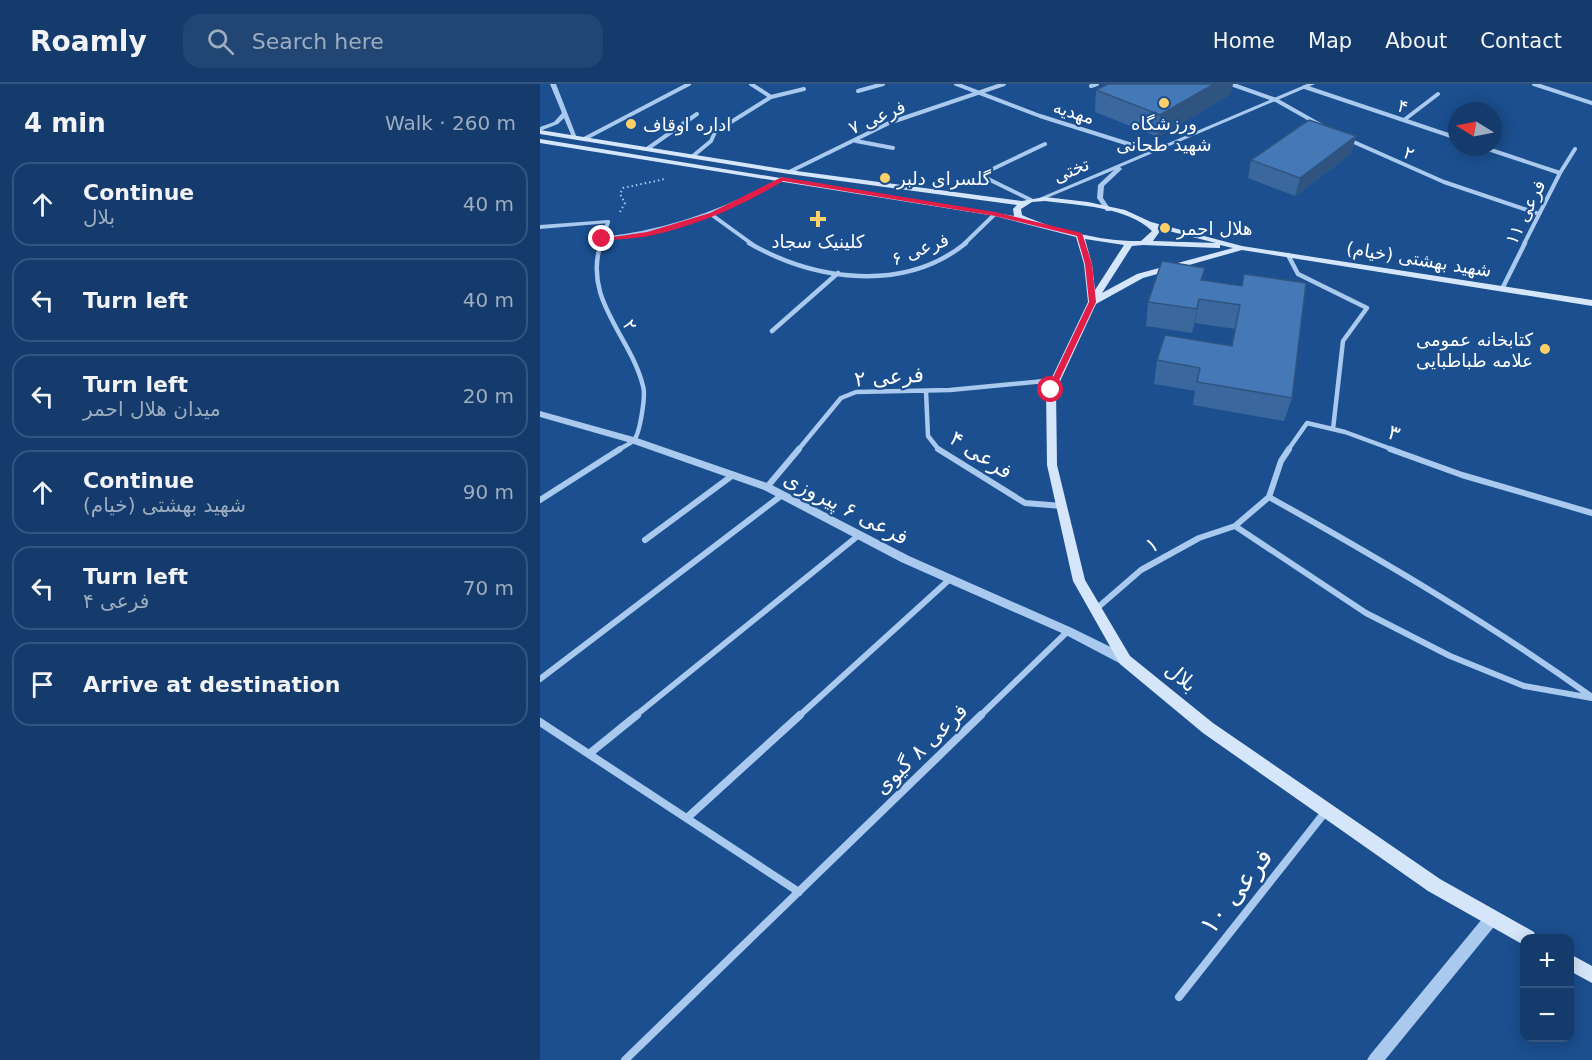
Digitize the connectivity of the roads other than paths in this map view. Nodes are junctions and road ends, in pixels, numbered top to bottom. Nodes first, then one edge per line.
1 (553, 84) edge
2 (689, 84) edge
3 (751, 84) edge
4 (883, 84) edge
5 (956, 84) edge
6 (1004, 84) edge
7 (1097, 84) edge
8 (1231, 84) edge
9 (1534, 84) edge
10 (1309, 85) edge
11 (1091, 86) dead end
12 (804, 89) dead end
13 (858, 92) dead end
14 (979, 94) junction
15 (1438, 94) dead end
16 (771, 97) junction
17 (1276, 100) junction
18 (1592, 103) edge
19 (565, 114) junction
20 (697, 114) dead end
21 (1404, 120) junction
22 (1326, 128) edge
23 (540, 130) edge
24 (1448, 135) edge
25 (575, 137) junction
26 (1345, 138) edge
27 (584, 139) junction
28 (540, 141) edge
29 (855, 141) junction
30 (1045, 144) dead end
31 (893, 148) dead end
32 (647, 149) junction
33 (1575, 149) dead end
34 (1151, 151) junction
35 (1502, 154) edge
36 (693, 156) junction
37 (1127, 162) junction
38 (789, 172) junction
39 (1560, 173) junction
40 (782, 179) junction
41 (1031, 201) junction
42 (1108, 210) junction
43 (995, 214) junction
44 (1539, 214) junction
45 (712, 215) junction
46 (1026, 221) junction
47 (608, 222) joint
48 (1152, 224) junction
49 (540, 227) edge
50 (1080, 235) junction
51 (602, 239) junction
52 (1143, 243) junction
53 (1129, 244) junction
54 (1242, 248) junction
55 (1288, 255) junction
56 (838, 273) junction
57 (1502, 289) junction
58 (1092, 302) junction
59 (1592, 303) edge
60 (772, 331) dead end
61 (1054, 380) junction
62 (926, 391) junction
63 (540, 414) edge
64 (1333, 429) junction
65 (633, 440) junction
66 (732, 475) junction
67 (767, 487) junction
68 (782, 495) junction
69 (1269, 497) junction
70 (540, 500) edge
71 (1062, 506) junction
72 (1592, 513) edge
73 (1235, 526) junction
74 (859, 535) junction
75 (645, 540) dead end
76 (950, 579) junction
77 (1096, 609) junction
78 (1068, 632) junction
79 (1125, 660) junction
80 (540, 679) edge
81 (1592, 698) edge
82 (540, 722) edge
83 (589, 754) junction
84 (1327, 811) junction
85 (687, 818) junction
86 (799, 892) junction
87 (1492, 918) junction
88 (1520, 934) edge
89 (1574, 965) edge
90 (1592, 975) edge
91 (1179, 997) dead end
92 (626, 1060) edge
93 (1376, 1060) edge

1 - 19 street
2 - 27 street
3 - 16 street
4 - 13 street
5 - 14 street, مهدیه
6 - 14 street, فرعی ۷
7 - 11 street
8 - 17 street
9 - 18 street
10 - 17 street, تختی
10 - 21 street, ۴
12 - 16 street
14 - 29 street, فرعی ۷
14 - 34 street, مهدیه
15 - 21 street
16 - 36 street
17 - 22 street
17 - 34 street, تختی
19 - 23 street
19 - 25 street
20 - 32 street
21 - 24 street, ۴
23 - 25 main road
25 - 27 main road
26 - 44 street, ۲
27 - 32 main road
28 - 40 main road
29 - 31 street
29 - 38 street, فرعی ۷
30 - 41 street
32 - 36 main road
33 - 39 street, فرعی ۱۱
34 - 37 street, تختی
35 - 39 street
36 - 38 main road
37 - 41 street, تختی
37 - 42 street
38 - 41 main road
39 - 44 street, فرعی ۱۱
40 - 43 main road
40 - 45 street
41 - 42 main road, شهید بهشتی (خیام)
41 - 46 main road
42 - 48 main road, شهید بهشتی (خیام)
43 - 46 main road
43 - 56 street, فرعی ۶
44 - 57 street, فرعی ۱۱
45 - 51 street
45 - 56 street, فرعی ۶
46 - 50 main road, شهید بهشتی (خیام)
47 - 49 street
47 - 51 street, ۲
48 - 52 main road
48 - 54 main road, شهید بهشتی (خیام)
50 - 53 main road, شهید بهشتی (خیام)
50 - 58 main road
51 - 65 street, ۲
52 - 53 main road, شهید بهشتی (خیام)
52 - 54 main road, شهید بهشتی (خیام)
53 - 58 main road, بلال
54 - 55 main road, شهید بهشتی (خیام)
54 - 58 main road
55 - 57 main road, شهید بهشتی (خیام)
55 - 64 street
56 - 60 street
57 - 59 main road, شهید بهشتی (خیام)
58 - 61 main road, بلال
61 - 62 street, فرعی ۲
61 - 71 main road, بلال
62 - 67 street, فرعی ۲
62 - 71 street, فرعی ۴
63 - 65 street, فرعی ۶ پیروزی
64 - 69 street, ۳
64 - 72 street, ۳
65 - 66 street, فرعی ۶ پیروزی
65 - 70 street
66 - 67 street, فرعی ۶ پیروزی
66 - 75 street
67 - 68 street, فرعی ۶ پیروزی
68 - 74 street, فرعی ۶ پیروزی
68 - 80 street
69 - 73 street
69 - 81 street
71 - 77 main road, بلال
73 - 77 street, ۱
73 - 81 street
74 - 76 street, فرعی ۶ پیروزی
74 - 83 street
76 - 78 street, فرعی ۶ پیروزی
76 - 85 street
77 - 79 main road, بلال
78 - 79 street, فرعی ۶ پیروزی
78 - 86 street, فرعی ۸ گیوی
79 - 84 main road, بلال
82 - 83 street
83 - 85 street
84 - 87 main road, بلال
84 - 91 street, فرعی ۱۰
85 - 86 street
86 - 92 street, فرعی ۸ گیوی
87 - 88 main road, بلال
87 - 93 street
89 - 90 main road

